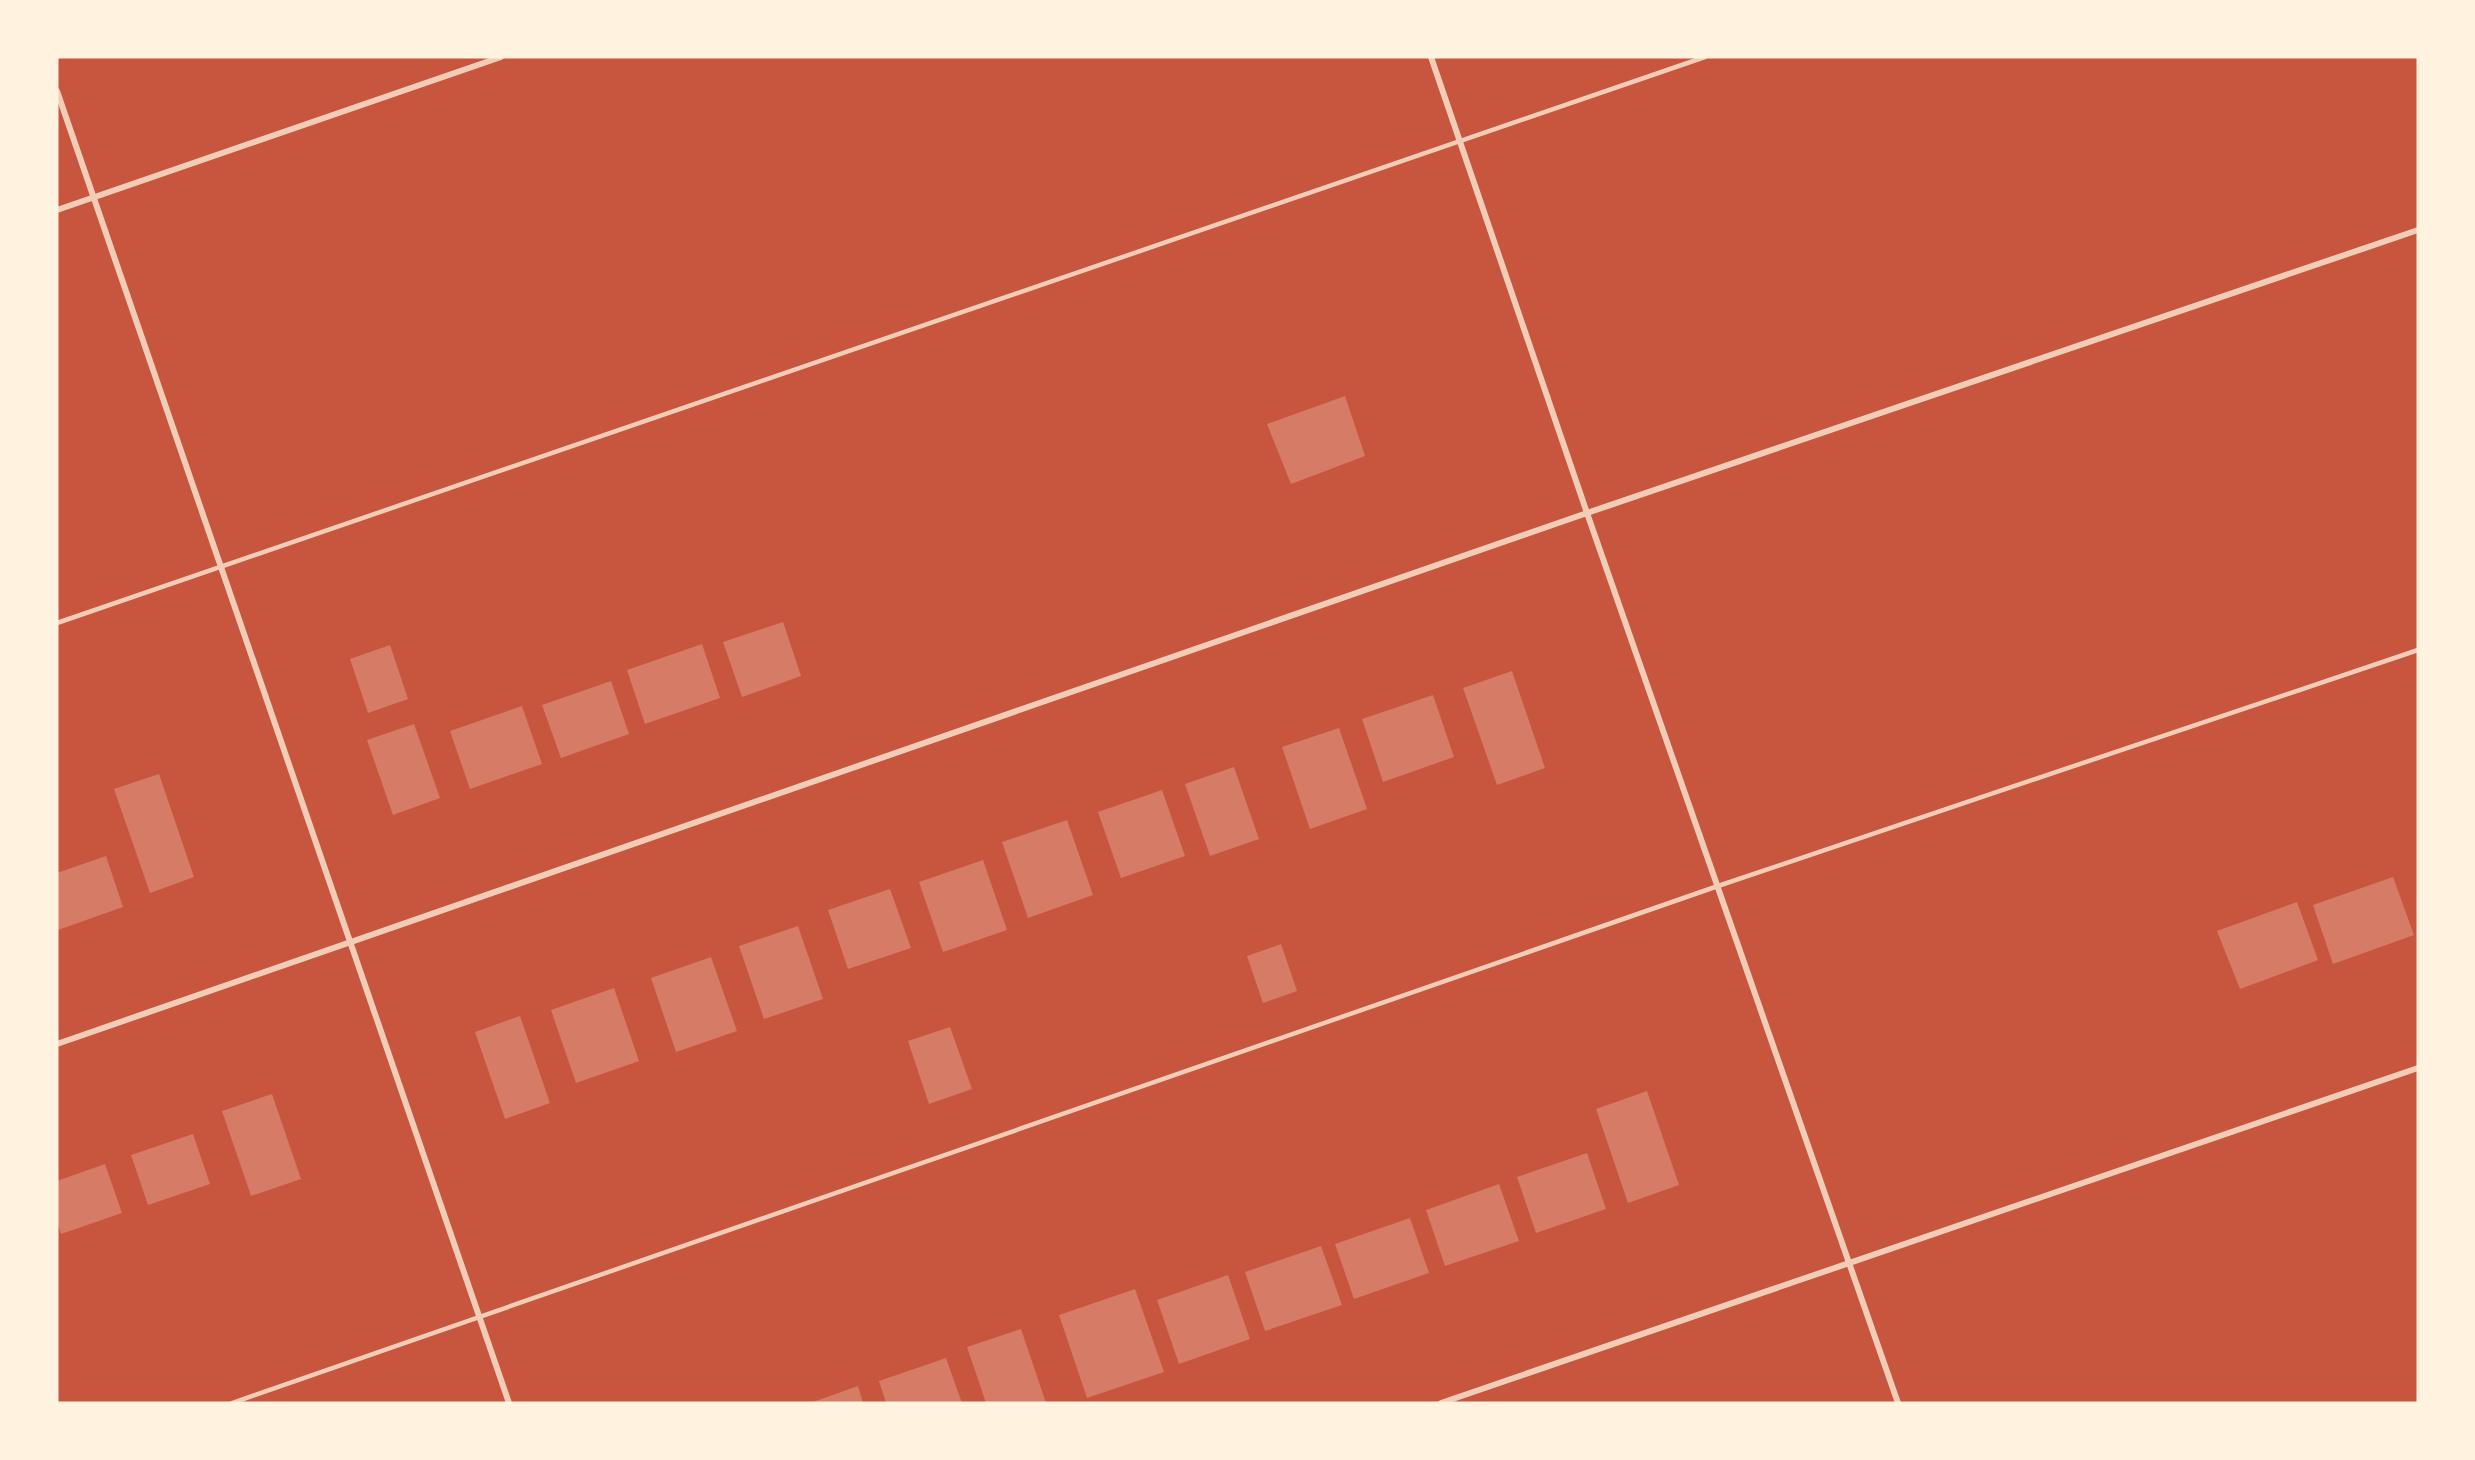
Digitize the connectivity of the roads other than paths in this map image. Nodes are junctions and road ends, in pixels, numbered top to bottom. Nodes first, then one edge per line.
1 (501, 57) edge
2 (1431, 57) edge
3 (1705, 57) edge
4 (57, 91) edge
5 (1461, 140) junction
6 (94, 197) junction
7 (57, 210) edge
8 (2418, 230) edge
9 (1587, 513) junction
10 (220, 566) junction
11 (57, 622) edge
12 (2418, 650) edge
13 (1718, 886) junction
14 (352, 943) junction
15 (57, 1044) edge
16 (2418, 1068) edge
17 (1849, 1262) junction
18 (479, 1318) junction
19 (232, 1403) edge
20 (509, 1403) edge
21 (1441, 1403) edge
22 (1898, 1403) edge

1 - 6 street
2 - 5 street
3 - 5 lane
4 - 6 street
5 - 9 street
5 - 10 lane
6 - 7 street
6 - 10 street
8 - 9 street
9 - 13 street
9 - 14 street
10 - 11 lane
10 - 14 street
12 - 13 lane
13 - 17 street
13 - 18 lane
14 - 15 street
14 - 18 street
16 - 17 street
17 - 21 street
17 - 22 street
18 - 19 lane
18 - 20 street

